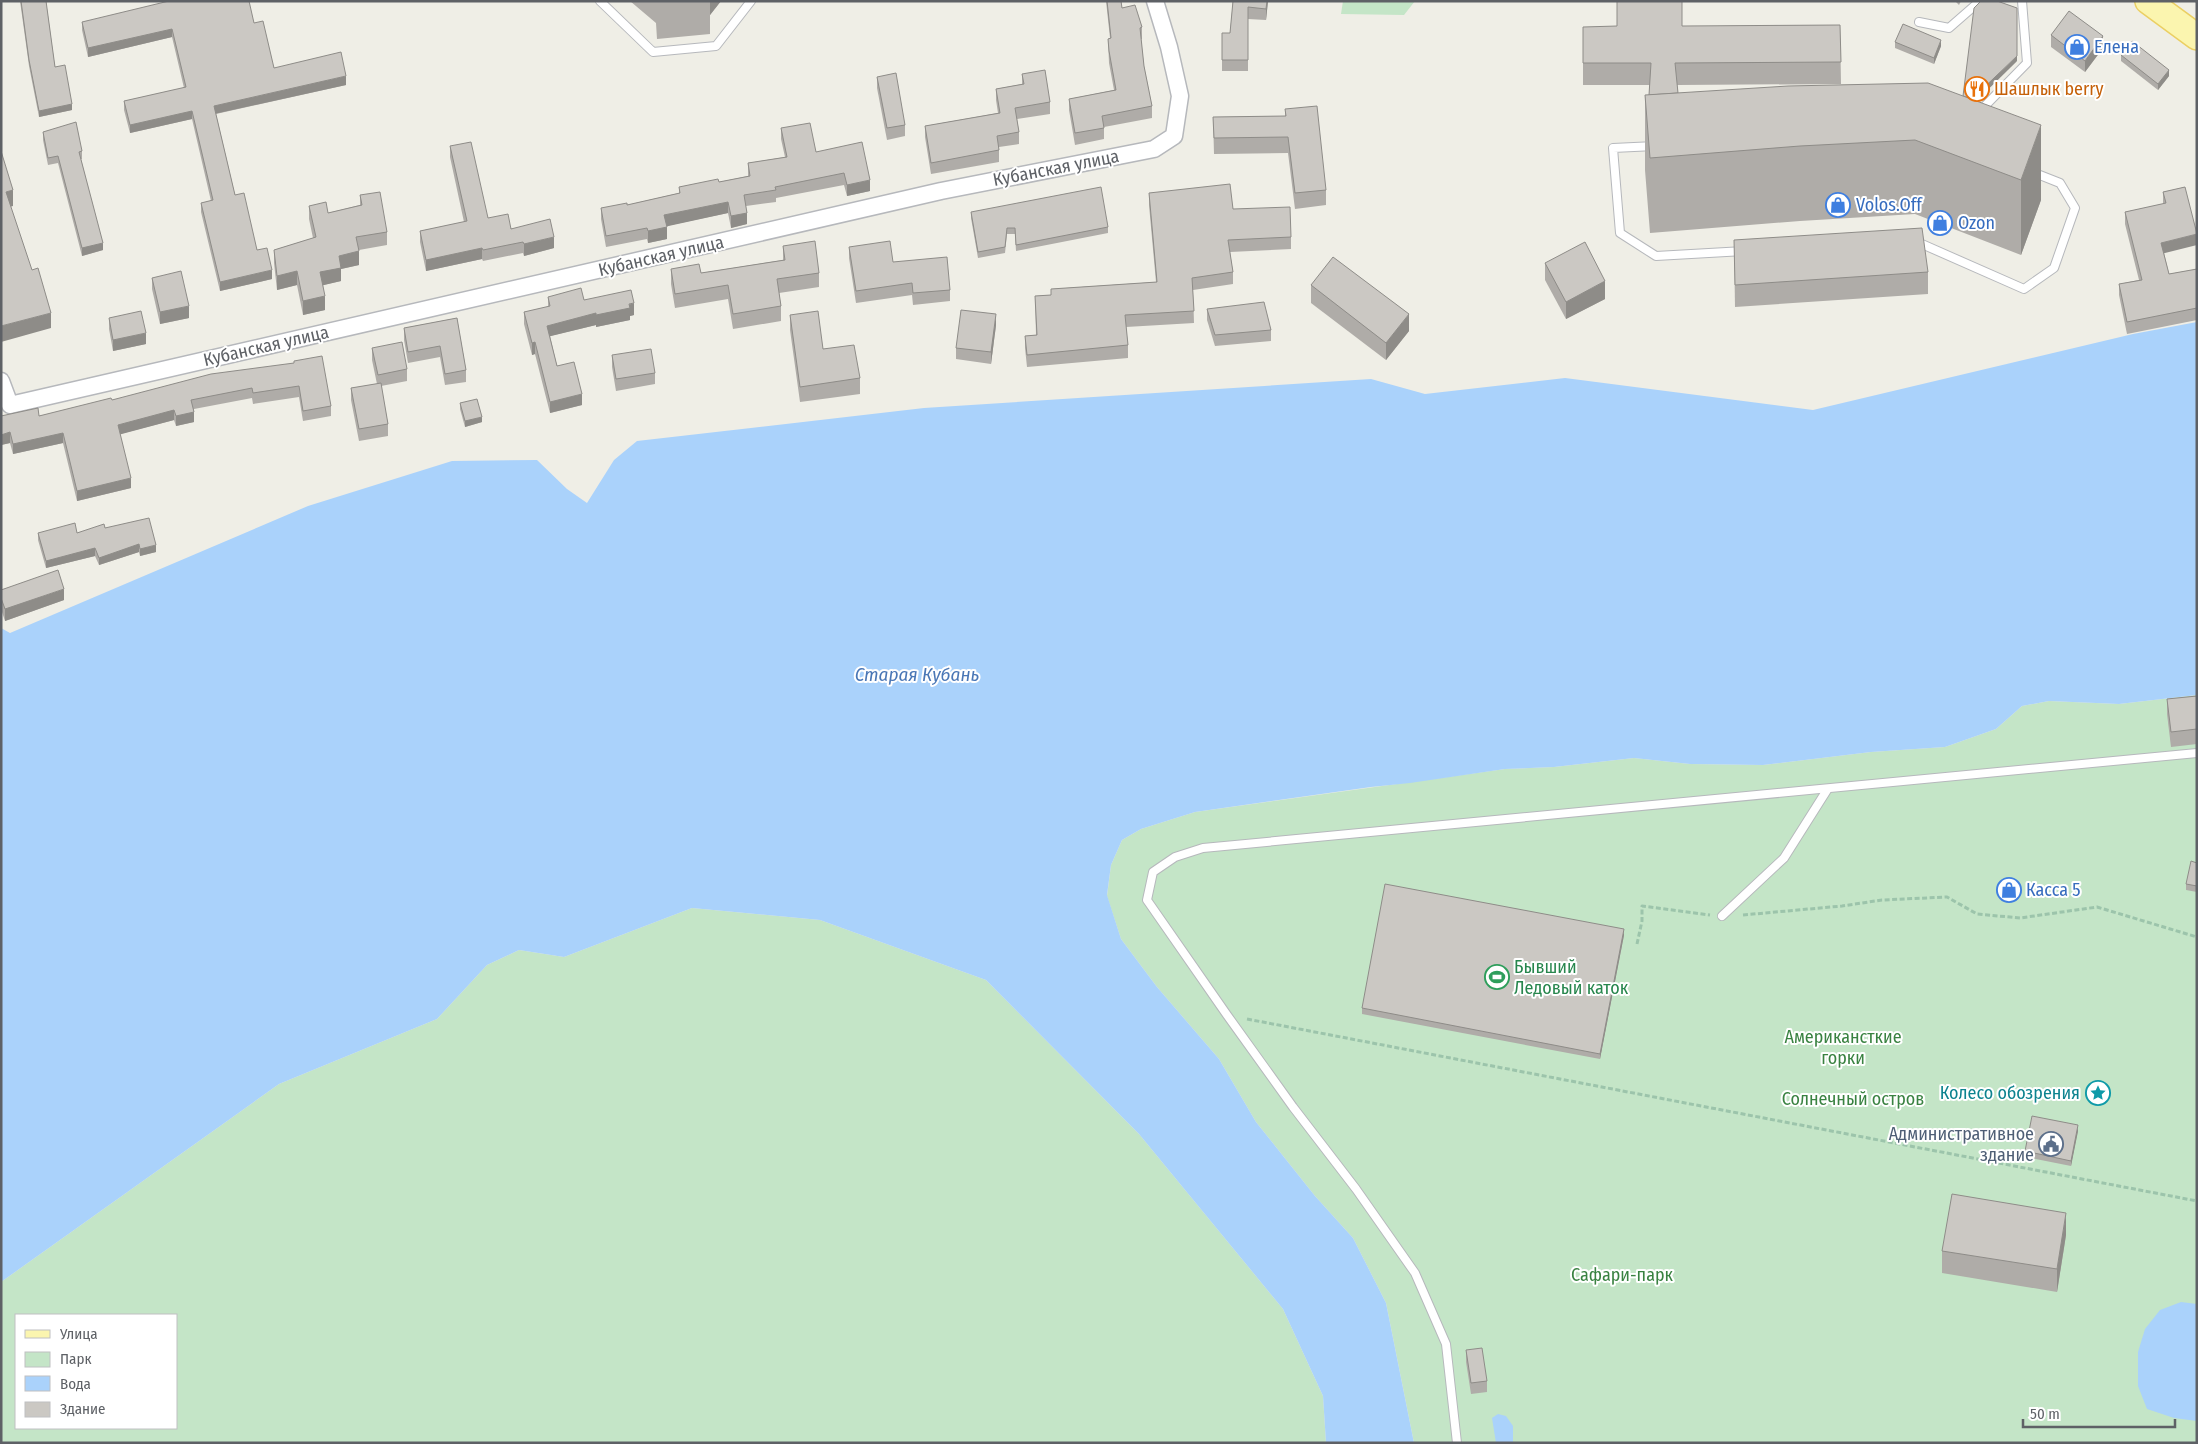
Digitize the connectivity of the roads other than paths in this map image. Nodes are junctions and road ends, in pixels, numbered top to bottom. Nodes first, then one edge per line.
1 (600, 1) edge
2 (752, 1) edge
3 (1155, 1) edge
4 (1980, 1) edge
5 (2022, 1) edge
6 (2148, 1) edge
7 (1919, 22) dead end
8 (2197, 37) edge
9 (1976, 115) edge
10 (1661, 145) edge
11 (2024, 170) edge
12 (1907, 241) edge
13 (1752, 250) edge
14 (1, 381) edge
15 (6, 406) edge
16 (2197, 753) edge
17 (1827, 790) junction
18 (1722, 916) road end
19 (1457, 1443) edge

1 - 2 lane
3 - 15 street, Кубанская улица
4 - 7 lane
5 - 9 lane
6 - 8 main road
10 - 13 lane
11 - 12 lane
14 - 15 street, Кубанская улица
16 - 17 lane
17 - 18 lane
17 - 19 lane

